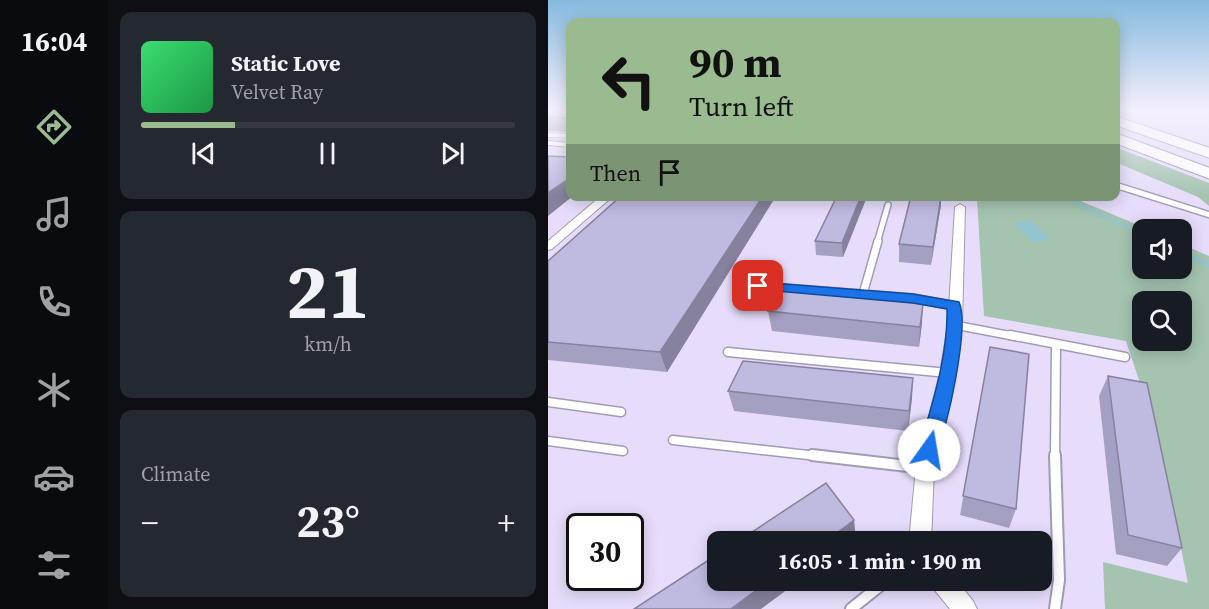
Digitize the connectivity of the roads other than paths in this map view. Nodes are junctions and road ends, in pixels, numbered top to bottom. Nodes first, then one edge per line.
1 (1141, 138) edge
2 (1168, 138) edge
3 (1193, 138) edge
4 (1120, 140) edge
5 (1210, 144) edge
6 (550, 145) edge
7 (566, 145) edge
8 (1210, 153) edge
9 (1210, 163) edge
10 (1210, 174) edge
11 (1120, 187) edge
12 (602, 201) edge
13 (888, 205) dead end
14 (960, 207) dead end
15 (1210, 215) edge
16 (548, 247) edge
17 (758, 286) dead end
18 (863, 294) junction
19 (954, 306) junction
20 (955, 325) junction
21 (1056, 344) junction
22 (728, 352) dead end
23 (1125, 357) dead end
24 (948, 373) junction
25 (548, 402) edge
26 (621, 412) dead end
27 (672, 440) dead end
28 (548, 441) edge
29 (623, 451) dead end
30 (924, 468) junction
31 (921, 531) edge
32 (873, 591) edge
33 (950, 591) edge
34 (851, 609) edge
35 (965, 609) edge
36 (1055, 609) edge

1 - 9 highway
2 - 8 highway
3 - 5 highway
4 - 10 highway
6 - 7 street
11 - 15 lane
12 - 16 street
13 - 18 lane
14 - 19 street
17 - 18 lane
18 - 19 lane
19 - 20 street
20 - 21 lane
20 - 24 street
21 - 23 lane
21 - 36 lane
22 - 24 lane
24 - 30 street
25 - 26 lane
27 - 30 lane
28 - 29 lane
30 - 31 street
32 - 34 lane
33 - 35 street

